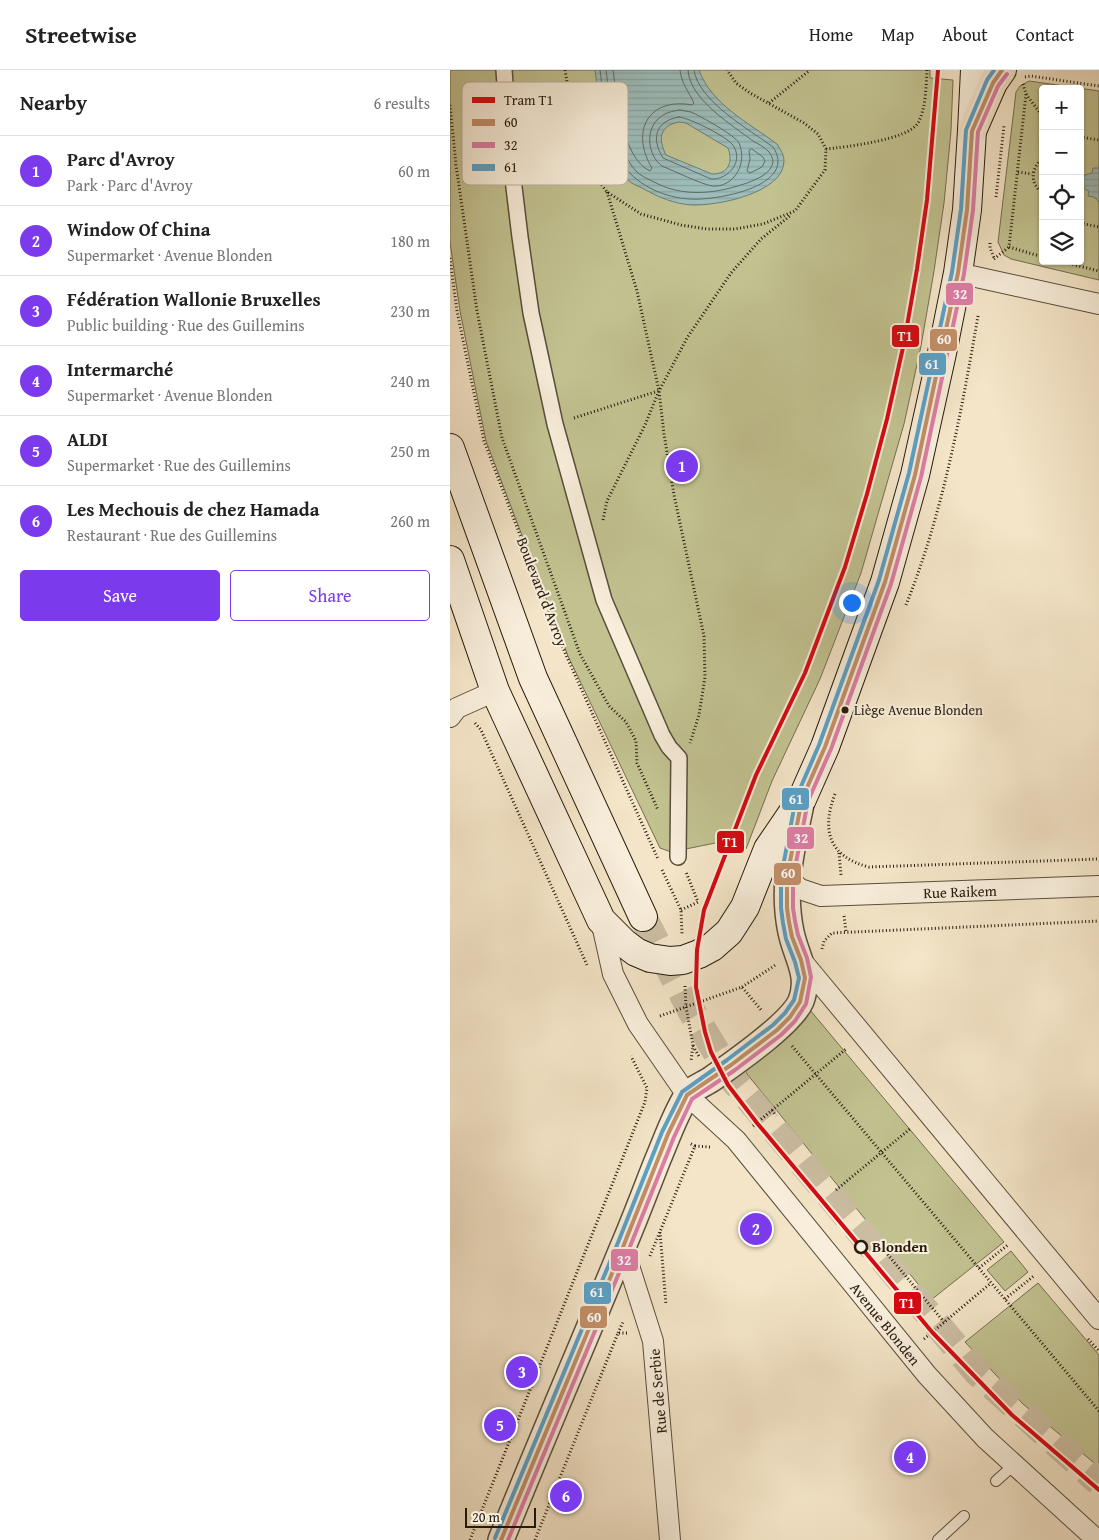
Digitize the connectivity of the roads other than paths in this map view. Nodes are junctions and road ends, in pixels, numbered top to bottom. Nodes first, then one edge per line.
1 (975, 70) edge
2 (1015, 78) edge
3 (972, 131) junction
4 (515, 185) edge
5 (958, 273) junction
6 (1099, 304) edge
7 (450, 448) edge
8 (450, 560) edge
9 (496, 691) junction
10 (459, 720) edge
11 (802, 800) junction
12 (678, 857) road end
13 (787, 876) junction
14 (1099, 886) edge
15 (821, 896) junction
16 (643, 918) tunnel mouth
17 (601, 920) junction
18 (789, 922) junction
19 (806, 954) junction
20 (687, 1095) junction
21 (623, 1247) junction
22 (1099, 1319) edge
23 (1015, 1464) junction
24 (996, 1481) dead end
25 (964, 1516) dead end
26 (501, 1540) edge
27 (670, 1540) edge
28 (938, 1540) edge
29 (1097, 1540) edge

1 - 3 main road
2 - 3 main road
3 - 5 main road
4 - 12 street
5 - 6 street
5 - 11 main road
7 - 16 main road
8 - 9 main road
9 - 10 street
9 - 17 main road
11 - 13 street
11 - 17 main road
13 - 15 street, Rue Raikem
13 - 18 street
14 - 15 street, Rue Raikem
15 - 18 street, Rue Raikem
17 - 20 street
18 - 19 street
19 - 20 street
19 - 22 street
20 - 21 street
20 - 23 street, Avenue Blonden
21 - 26 street
21 - 27 street, Rue de Serbie
23 - 24 lane
23 - 29 street, Avenue Blonden
25 - 28 lane

